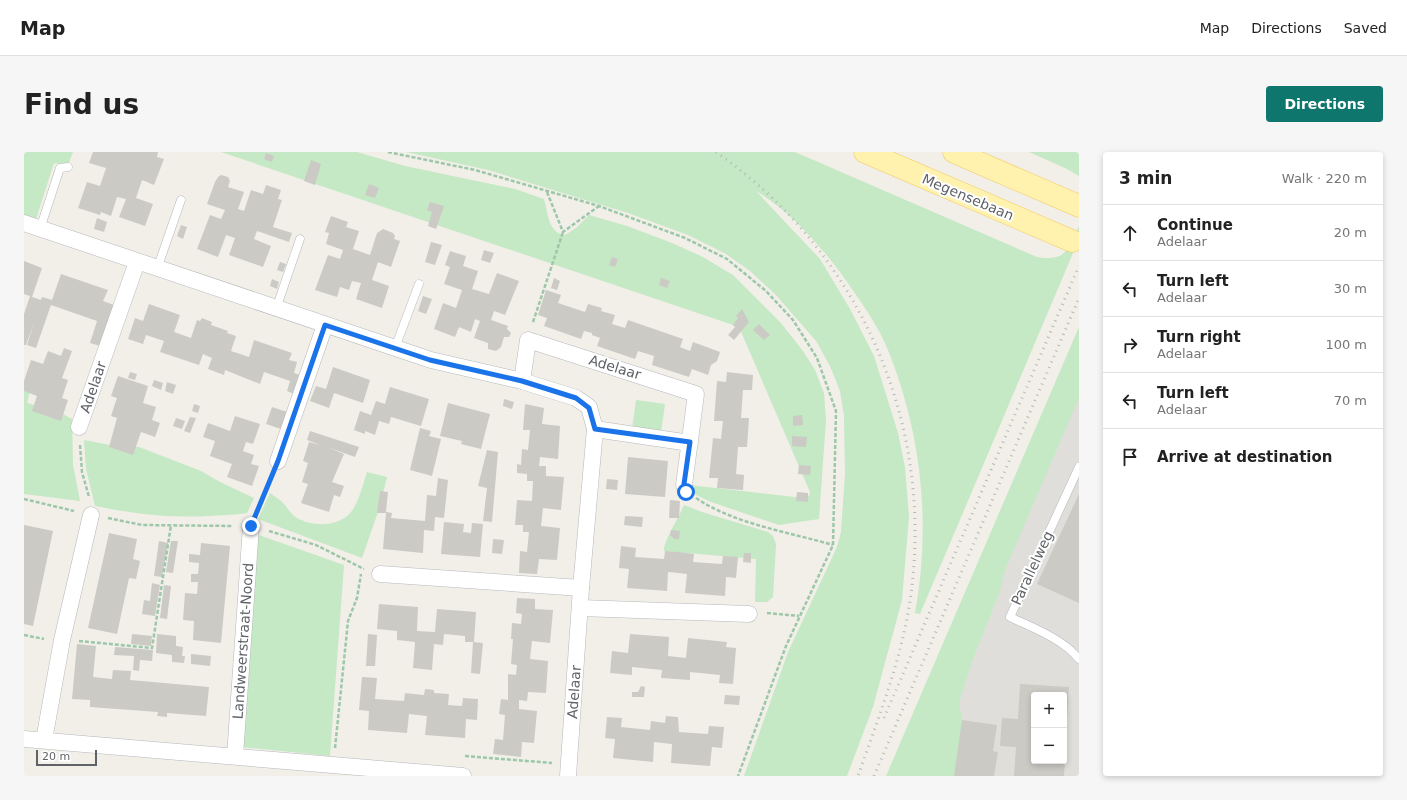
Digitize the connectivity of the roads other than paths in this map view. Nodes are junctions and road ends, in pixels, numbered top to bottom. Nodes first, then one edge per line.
1 (865, 152) edge
2 (954, 152) edge
3 (68, 167) dead end
4 (181, 200) dead end
5 (1079, 206) edge
6 (24, 223) edge
7 (40, 229) junction
8 (300, 239) dead end
9 (1072, 241) dead end
10 (137, 262) junction
11 (157, 269) junction
12 (419, 284) dead end
13 (276, 309) junction
14 (325, 325) junction
15 (396, 348) junction
16 (522, 381) junction
17 (79, 427) road end
18 (595, 429) junction
19 (690, 442) junction
20 (278, 461) road end
21 (1079, 467) edge
22 (684, 484) road end
23 (91, 515) road end
24 (251, 526) road end
25 (380, 574) dead end
26 (581, 588) junction
27 (580, 608) junction
28 (749, 614) road end
29 (1079, 659) edge
30 (24, 739) edge
31 (44, 740) junction
32 (235, 756) junction
33 (463, 776) edge
34 (568, 776) edge

1 - 9 main road, Megensebaan
2 - 5 main road
3 - 7 lane
4 - 11 lane
6 - 7 street, Adelaar
7 - 10 street, Adelaar
8 - 13 lane
10 - 11 street, Adelaar
10 - 17 street, Adelaar
11 - 13 street, Adelaar
12 - 15 lane
13 - 14 street, Adelaar
14 - 15 street, Adelaar
14 - 20 street
15 - 16 street, Adelaar
16 - 18 street, Adelaar
16 - 19 street, Adelaar
18 - 19 street
18 - 26 street, Adelaar
19 - 22 street, Adelaar
21 - 29 lane, Parallelweg
23 - 31 street
24 - 32 street, Landweerstraat-Noord
25 - 26 street
26 - 27 street, Adelaar
27 - 28 street
27 - 34 street, Adelaar
30 - 31 street
31 - 32 street
32 - 33 street

